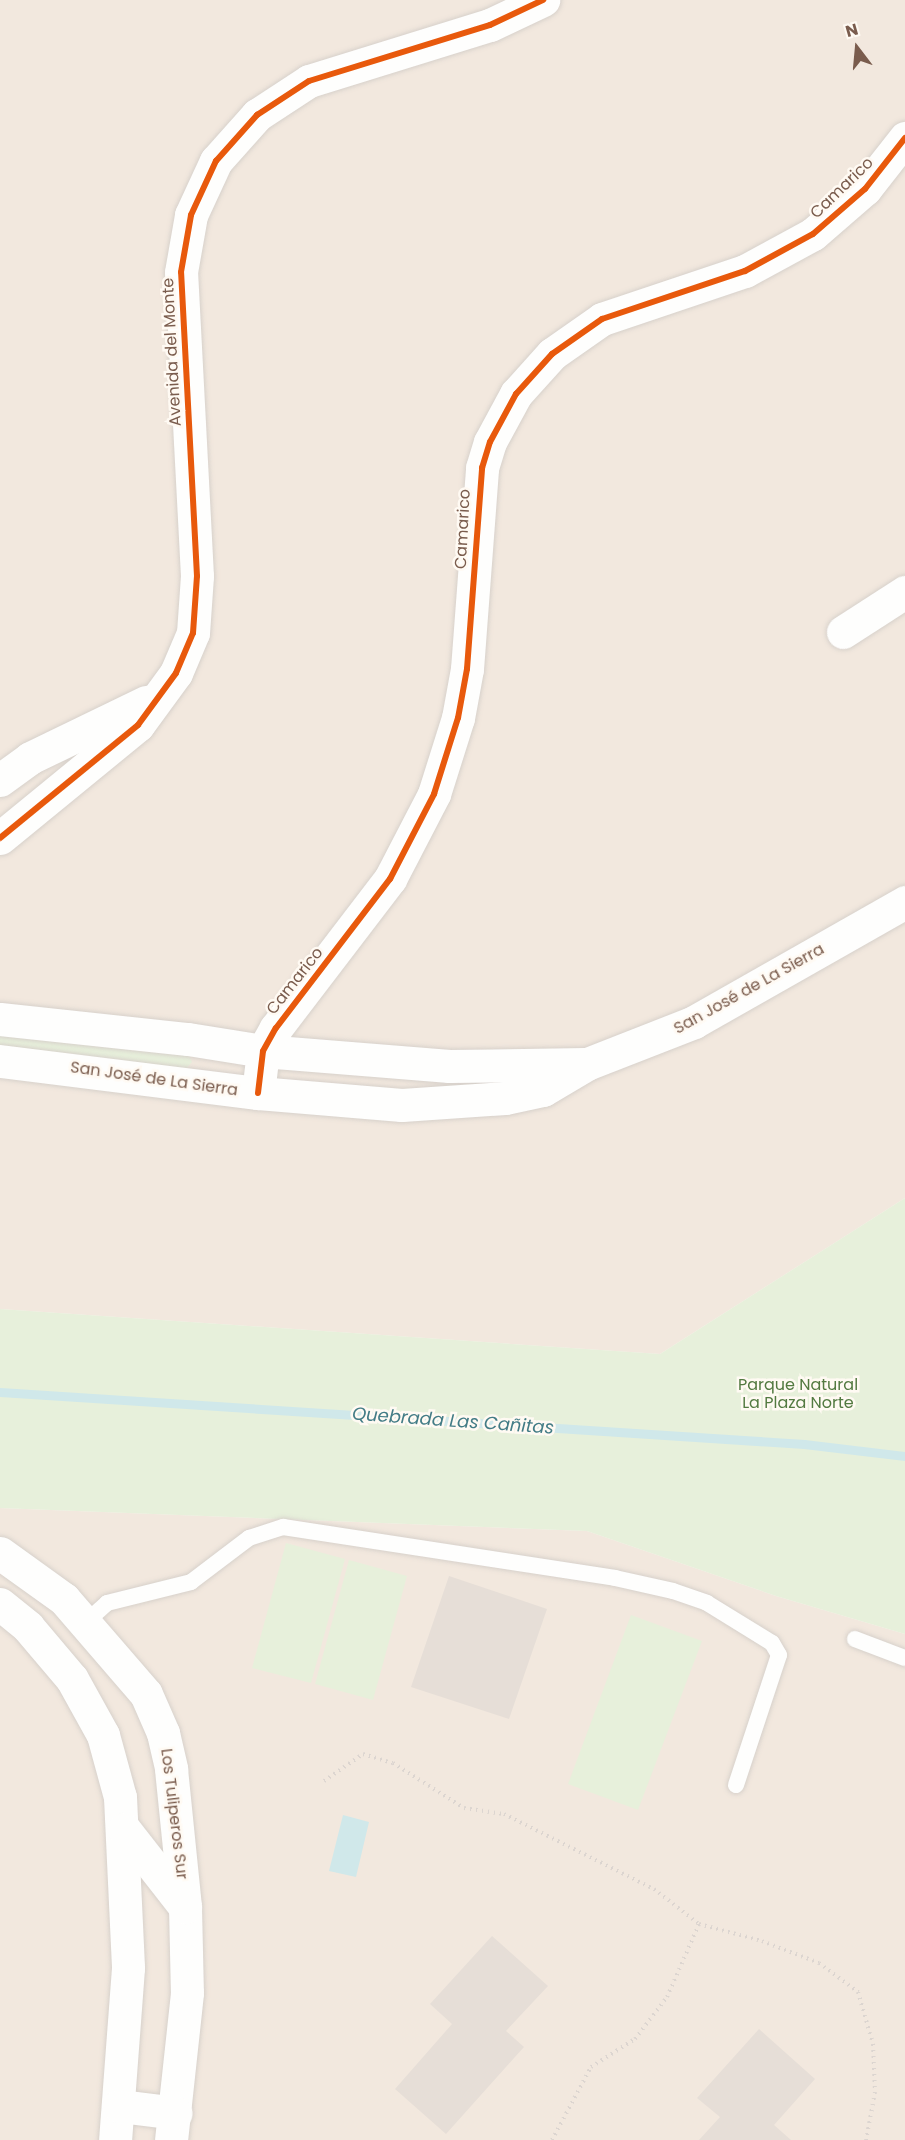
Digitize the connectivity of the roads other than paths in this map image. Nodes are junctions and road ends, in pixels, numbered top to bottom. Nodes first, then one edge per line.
1 (543, 0) edge
2 (905, 138) edge
3 (905, 592) edge
4 (843, 632) dead end
5 (162, 691) junction
6 (0, 780) edge
7 (0, 838) edge
8 (905, 902) edge
9 (0, 1019) edge
10 (263, 1051) junction
11 (0, 1061) edge
12 (587, 1064) junction
13 (258, 1093) junction
14 (0, 1553) edge
15 (0, 1604) edge
16 (85, 1623) junction
17 (855, 1639) dead end
18 (905, 1658) edge
19 (736, 1785) dead end
20 (124, 1828) junction
21 (185, 1907) junction
22 (119, 2106) junction
23 (173, 2126) edge
24 (115, 2140) edge

1 - 5 street, Avenida del Monte
2 - 10 street, Camarico
3 - 4 street
5 - 6 street, Avenida del Monte
5 - 7 street, Avenida del Monte
8 - 12 street, San José de La Sierra
9 - 10 street, San José de La Sierra
10 - 12 street, San José de La Sierra
10 - 13 street, Camarico
11 - 13 street, San José de La Sierra
12 - 13 street, San José de La Sierra
14 - 16 street, Los Tuliperos Sur
15 - 20 street
16 - 19 lane
16 - 21 street, Los Tuliperos Sur
17 - 18 lane
20 - 21 street
20 - 22 street
21 - 23 street, Los Tuliperos Sur
22 - 23 street
22 - 24 street

